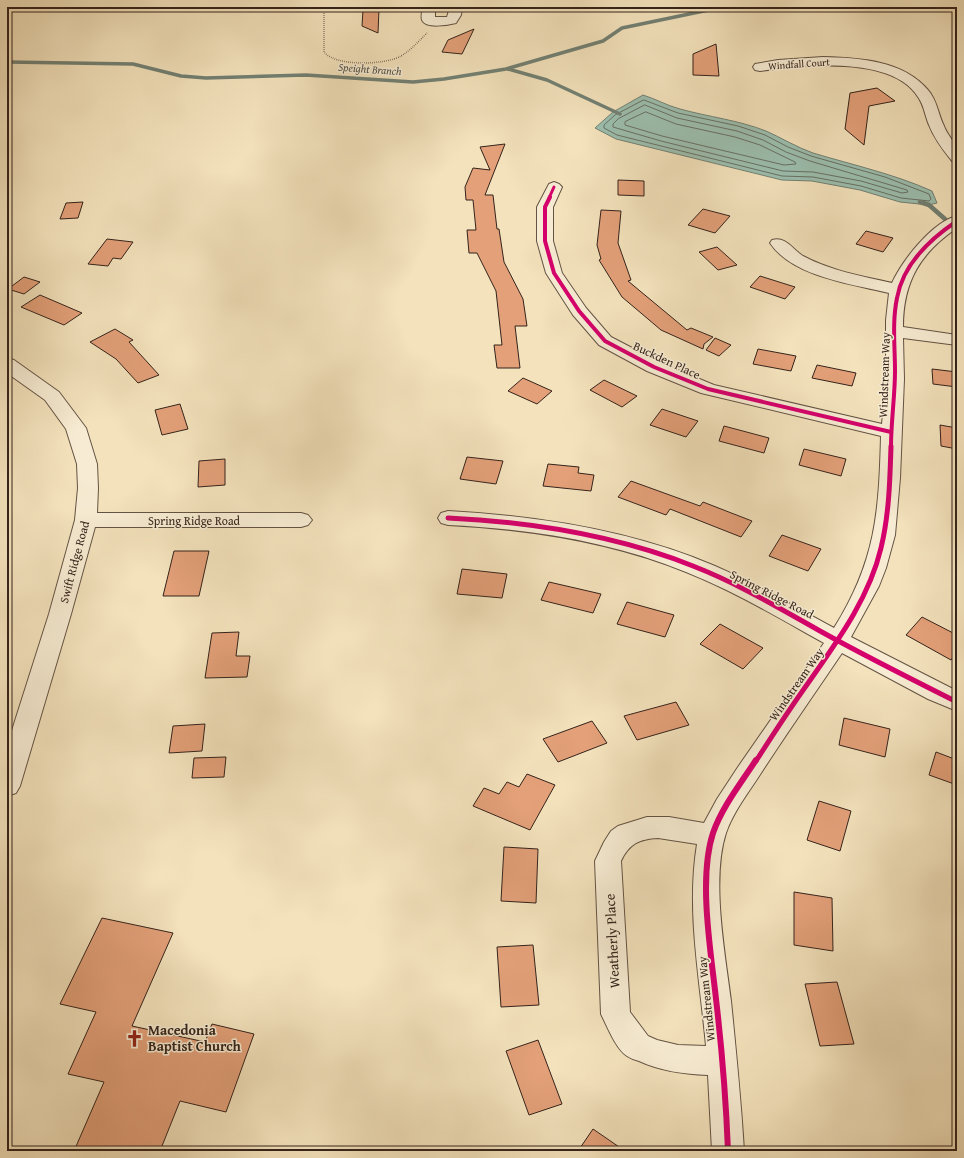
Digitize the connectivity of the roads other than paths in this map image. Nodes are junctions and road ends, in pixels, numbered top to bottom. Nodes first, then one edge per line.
1 (428, 7) edge
2 (456, 7) edge
3 (760, 67) dead end
4 (957, 158) edge
5 (554, 188) dead end
6 (957, 221) edge
7 (778, 243) dead end
8 (898, 290) junction
9 (895, 331) junction
10 (957, 340) edge
11 (7, 364) edge
12 (891, 432) junction
13 (448, 518) dead end
14 (86, 520) junction
15 (301, 520) dead end
16 (838, 640) junction
17 (957, 702) edge
18 (7, 786) edge
19 (711, 836) junction
20 (723, 1062) junction
21 (728, 1151) edge

1 - 2 street
3 - 4 street, Windfall Court
5 - 12 street, Buckden Place
6 - 8 street, Windstream Way
7 - 8 street
8 - 9 street, Windstream Way
9 - 10 street
9 - 12 street, Windstream Way
11 - 14 street, Swift Ridge Road
12 - 16 street, Windstream Way
13 - 16 street, Spring Ridge Road
14 - 15 street, Spring Ridge Road
14 - 18 street, Swift Ridge Road
16 - 17 street, Spring Ridge Road
16 - 19 street, Windstream Way
19 - 20 street, Windstream Way
19 - 20 street, Weatherly Place
20 - 21 street, Windstream Way

